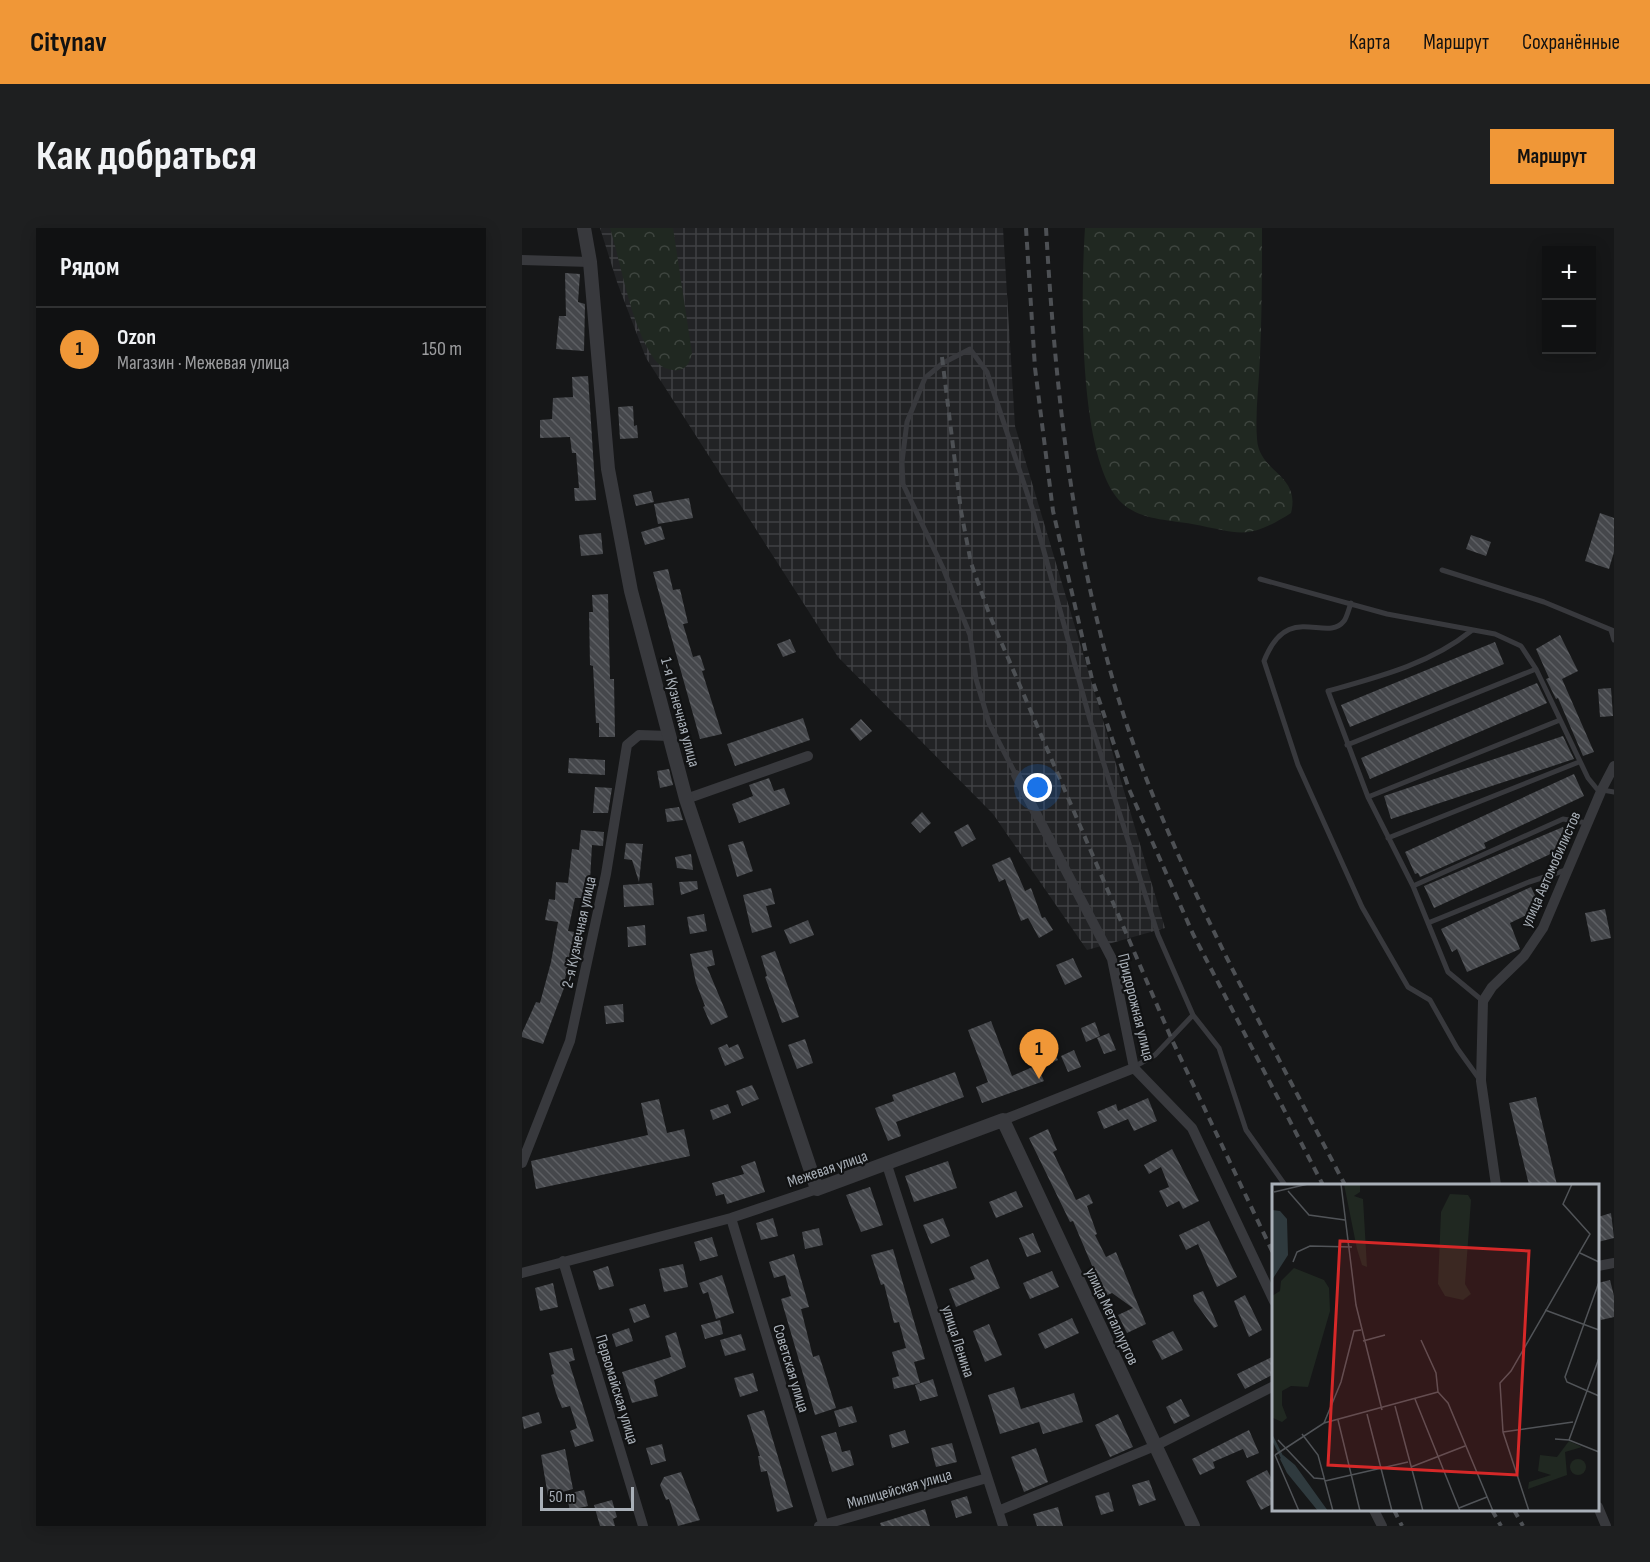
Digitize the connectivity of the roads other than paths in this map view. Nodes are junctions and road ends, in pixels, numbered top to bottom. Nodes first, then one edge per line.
1 (584, 228) edge
2 (522, 260) edge
3 (590, 262) junction
4 (1442, 570) dead end
5 (1260, 579) dead end
6 (1351, 603) junction
7 (1471, 631) junction
8 (1612, 631) edge
9 (1614, 640) edge
10 (1536, 669) junction
11 (1560, 720) junction
12 (670, 736) junction
13 (1347, 745) junction
14 (808, 756) dead end
15 (1579, 762) junction
16 (1614, 766) edge
17 (1016, 775) joint
18 (1602, 789) junction
19 (1614, 792) edge
20 (1368, 797) junction
21 (686, 799) junction
22 (1587, 823) junction
23 (1388, 838) junction
24 (1568, 870) junction
25 (1413, 886) junction
26 (1428, 923) junction
27 (1483, 1001) junction
28 (1194, 1016) junction
29 (1134, 1068) junction
30 (1480, 1081) junction
31 (1003, 1120) junction
32 (522, 1163) edge
33 (886, 1165) junction
34 (1284, 1184) edge
35 (1496, 1184) edge
36 (817, 1189) junction
37 (731, 1218) junction
38 (563, 1261) junction
39 (1614, 1263) edge
40 (1599, 1266) edge
41 (522, 1273) edge
42 (1272, 1296) edge
43 (1272, 1387) edge
44 (1155, 1446) junction
45 (987, 1478) junction
46 (1599, 1509) edge
47 (998, 1511) junction
48 (1375, 1511) edge
49 (644, 1526) edge
50 (822, 1526) edge
51 (1003, 1526) edge
52 (1192, 1526) edge
53 (1382, 1526) edge
54 (1606, 1526) edge

1 - 3 street, 1-я Кузнечная улица
2 - 3 street
3 - 12 street, 1-я Кузнечная улица
4 - 8 lane
5 - 6 lane
6 - 7 lane
6 - 30 lane
7 - 10 lane
7 - 13 lane
8 - 9 lane
10 - 11 lane
10 - 13 lane
11 - 15 lane
11 - 20 lane
12 - 21 street, 1-я Кузнечная улица
12 - 32 street, 2-я Кузнечная улица
13 - 20 lane
14 - 21 street
15 - 18 lane
15 - 23 lane
16 - 18 street, улица Автомобилистов
17 - 28 lane
17 - 29 street, Придорожная улица
18 - 19 lane
18 - 22 street, улица Автомобилистов
20 - 23 lane
21 - 36 street, 1-я Кузнечная улица
22 - 24 street, улица Автомобилистов
22 - 25 lane
23 - 25 lane
24 - 26 lane
24 - 27 street, улица Автомобилистов
25 - 26 lane
26 - 27 lane
27 - 30 street
28 - 29 lane
28 - 34 lane
29 - 31 street, Межевая улица
29 - 42 street, Придорожная улица
30 - 35 street
31 - 33 street, Межевая улица
31 - 44 street, улица Металлургов
33 - 36 street, Межевая улица
33 - 45 street, улица Ленина
36 - 37 street, Межевая улица
37 - 38 street, Межевая улица
37 - 50 street, Советская улица
38 - 41 street, Межевая улица
38 - 49 street, Первомайская улица
39 - 40 street
43 - 44 street
44 - 47 street
44 - 52 street, улица Металлургов
45 - 47 street, улица Ленина
45 - 50 street, Милицейская улица
46 - 54 street
47 - 51 street, улица Ленина
48 - 53 street

